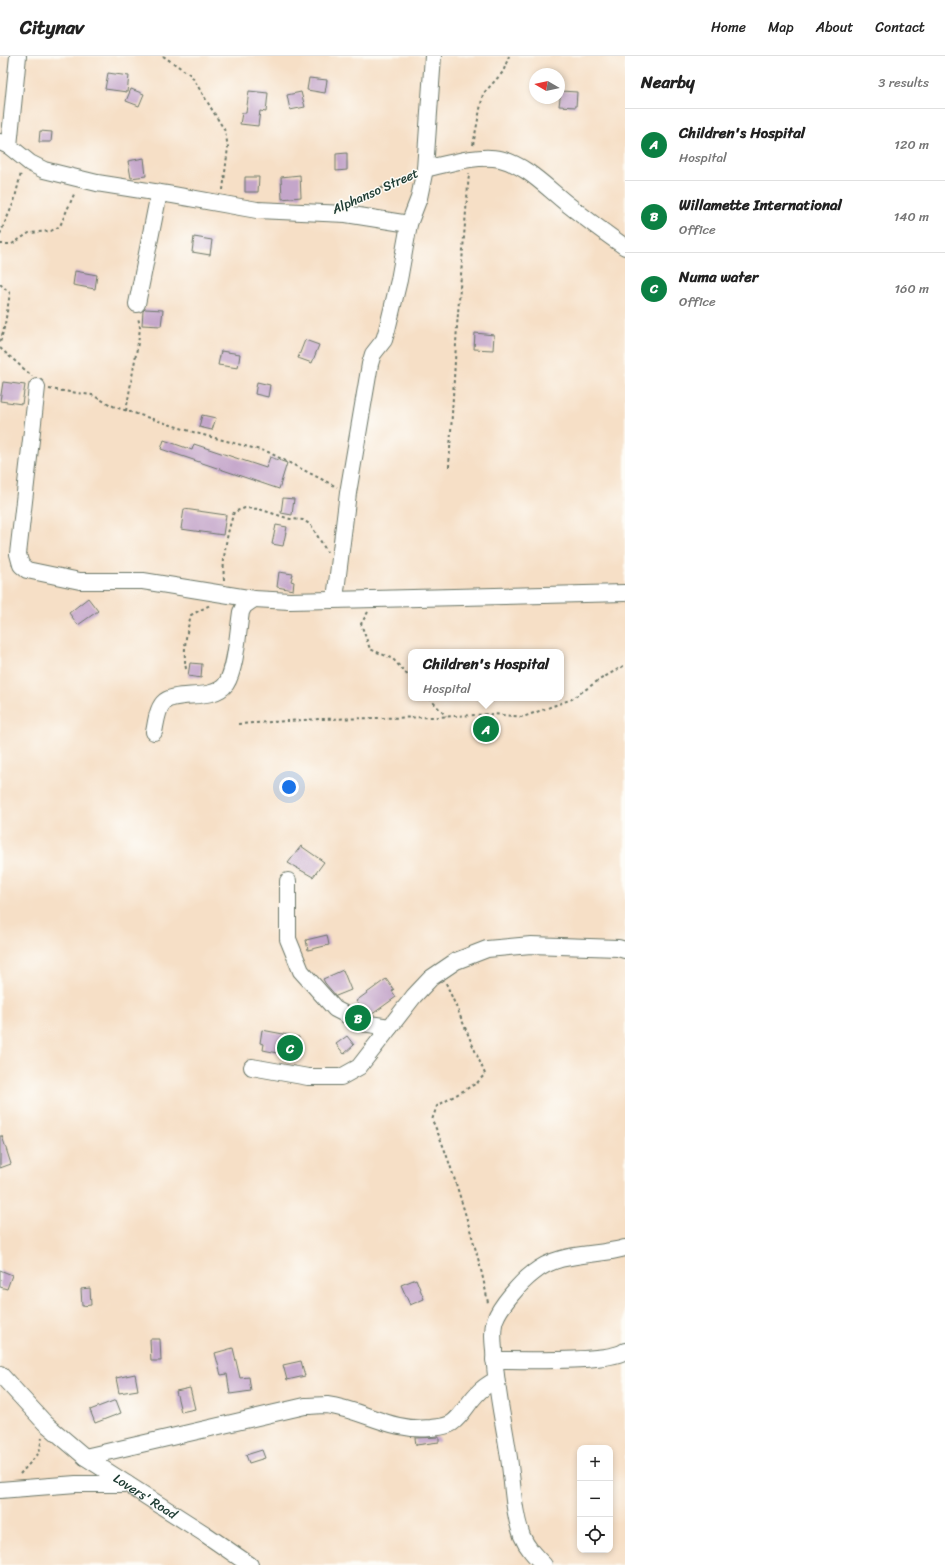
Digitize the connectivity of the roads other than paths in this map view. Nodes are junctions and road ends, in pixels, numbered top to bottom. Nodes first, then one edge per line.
1 (18, 56) edge
2 (433, 56) edge
3 (9, 148) edge
4 (425, 169) junction
5 (159, 193) junction
6 (409, 224) junction
7 (625, 247) edge
8 (137, 304) road end
9 (37, 387) road end
10 (625, 592) edge
11 (254, 599) junction
12 (335, 599) junction
13 (154, 732) dead end
14 (288, 881) dead end
15 (625, 950) edge
16 (390, 1027) junction
17 (252, 1067) dead end
18 (625, 1248) edge
19 (625, 1351) edge
20 (494, 1360) junction
21 (0, 1374) edge
22 (496, 1380) junction
23 (85, 1457) junction
24 (127, 1484) junction
25 (1, 1490) edge
26 (250, 1565) edge
27 (544, 1565) edge

1 - 3 street
2 - 4 street
3 - 5 street, Alphanso Street
4 - 6 street
4 - 7 street, Alphanso Street
5 - 6 street, Alphanso Street
5 - 8 street
6 - 12 street
9 - 11 street
10 - 12 street
11 - 12 street
11 - 13 street
14 - 16 street
15 - 16 street
16 - 17 street
18 - 20 street
19 - 20 street
20 - 22 street
21 - 23 street, Lovers' Road
22 - 23 street
22 - 27 street
23 - 24 street, Lovers' Road
24 - 25 street
24 - 26 street, Lovers' Road

